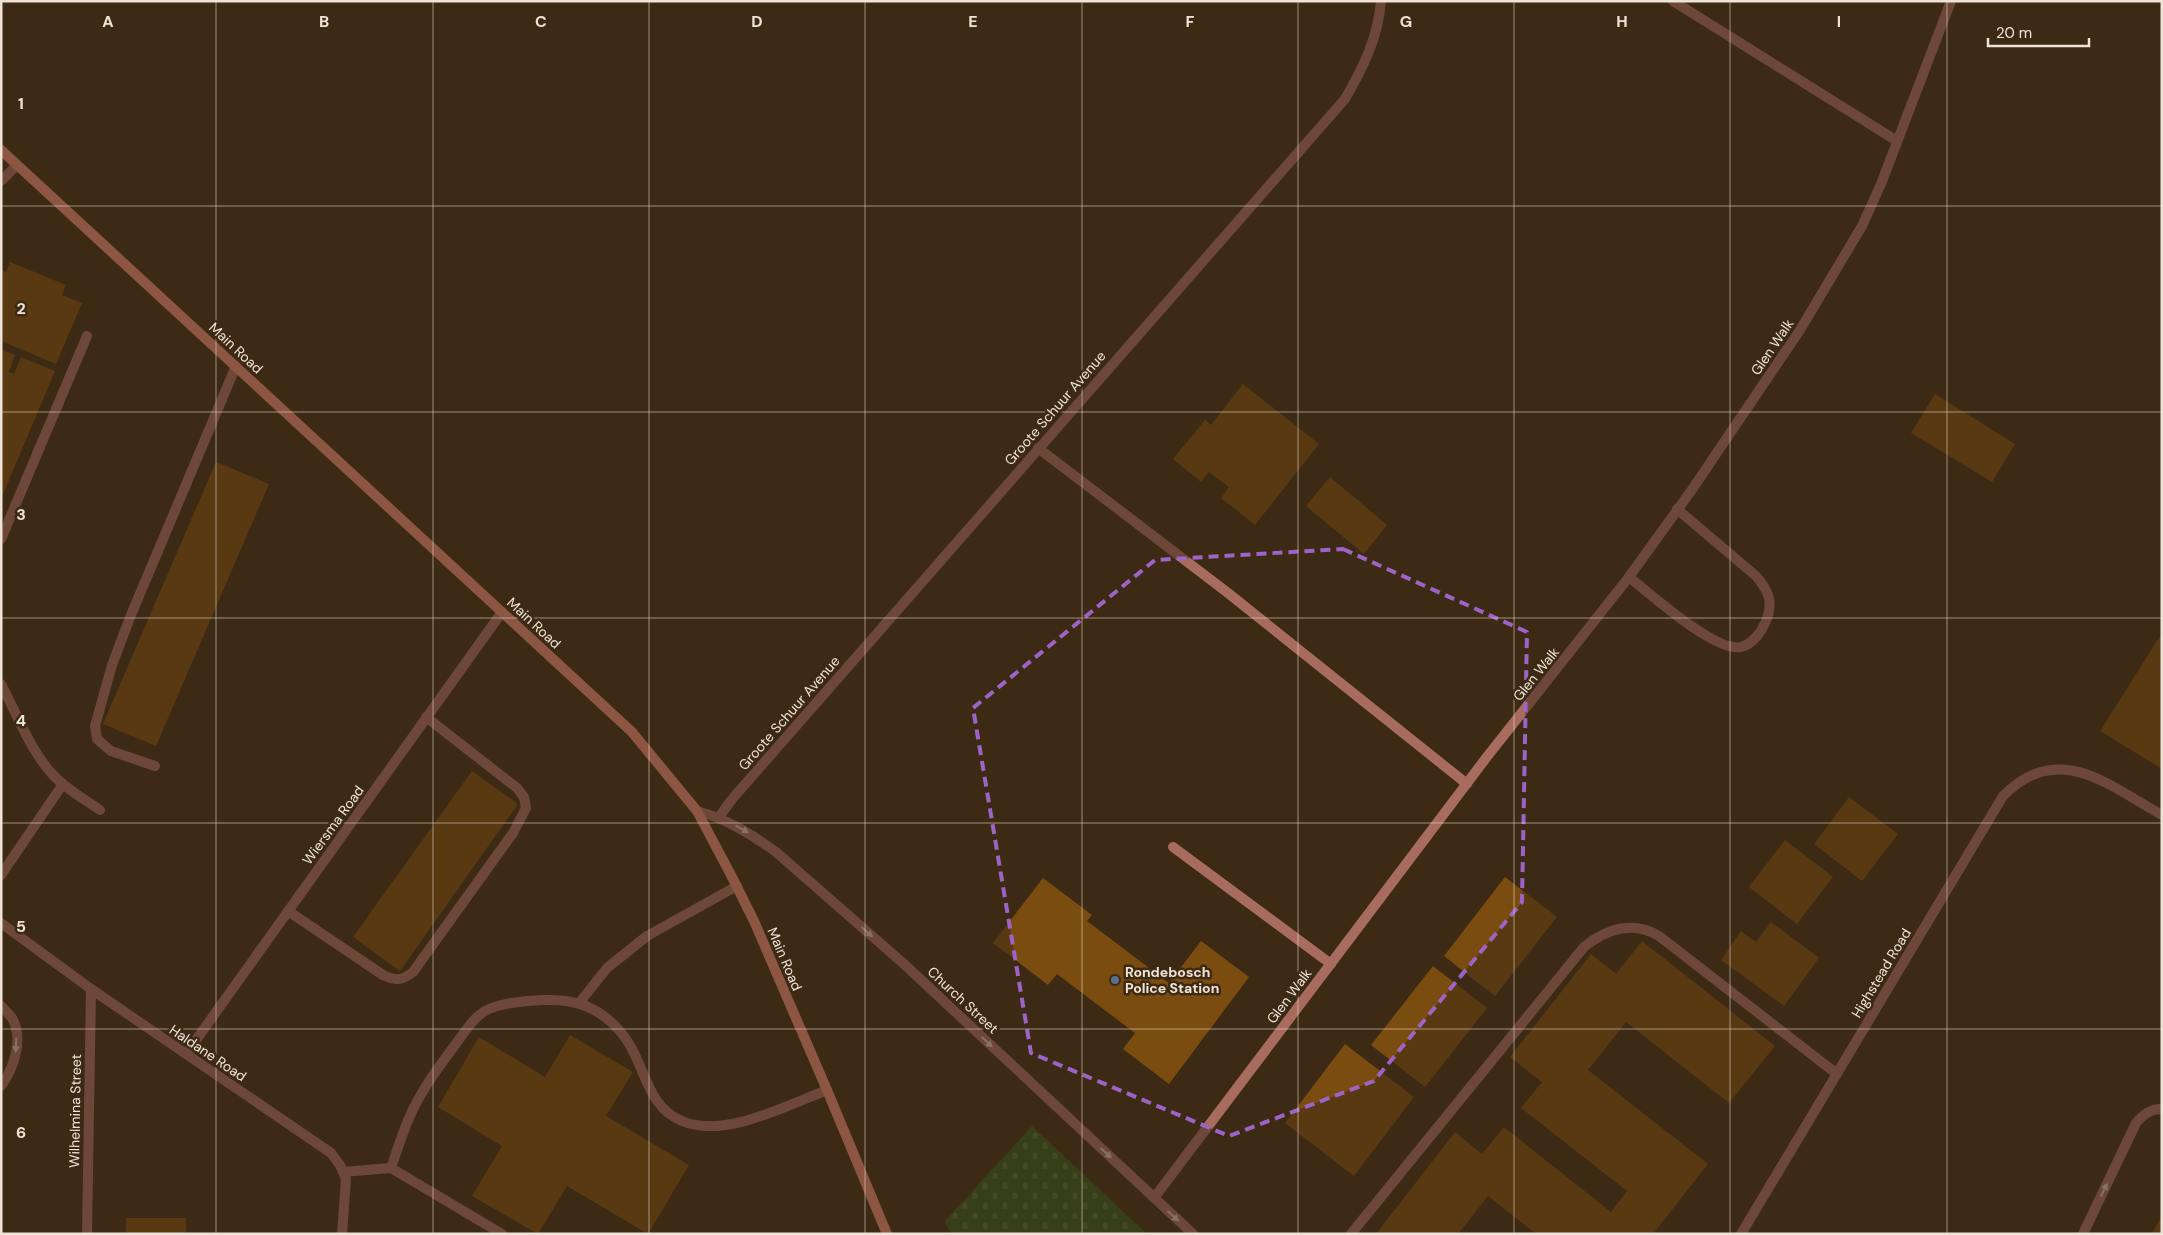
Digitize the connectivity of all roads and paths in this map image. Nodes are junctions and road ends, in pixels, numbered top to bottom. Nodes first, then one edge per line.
1 (1382, 1) edge
2 (1673, 1) edge
3 (1951, 1) edge
4 (1897, 141) junction
5 (1, 150) edge
6 (17, 165) junction
7 (1, 181) edge
8 (87, 336) dead end
9 (236, 366) junction
10 (1038, 448) junction
11 (1677, 509) junction
12 (1, 539) edge
13 (1629, 577) junction
14 (502, 612) junction
15 (2, 684) edge
16 (426, 718) junction
17 (155, 766) dead end
18 (63, 784) junction
19 (1467, 784) junction
20 (100, 810) dead end
21 (697, 811) junction
22 (2162, 815) edge
23 (719, 817) junction
24 (1173, 846) dead end
25 (1, 875) edge
26 (737, 886) junction
27 (288, 911) junction
28 (1, 923) edge
29 (1331, 964) junction
30 (91, 989) junction
31 (580, 1002) junction
32 (1, 1006) edge
33 (186, 1054) junction
34 (1837, 1074) junction
35 (1, 1086) edge
36 (827, 1090) junction
37 (2162, 1109) edge
38 (391, 1168) junction
39 (343, 1172) junction
40 (1154, 1198) junction
41 (886, 1233) edge
42 (88, 1234) edge
43 (342, 1234) edge
44 (502, 1234) edge
45 (1193, 1234) edge
46 (1351, 1234) edge
47 (1741, 1234) edge
48 (2083, 1234) edge

1 - 10 street, Groote Schuur Avenue
2 - 4 street
3 - 4 street, Glen Walk
4 - 11 street, Glen Walk
5 - 6 main road, Main Road
6 - 7 street
6 - 9 main road, Main Road
8 - 12 street
9 - 14 main road, Main Road
9 - 17 street
10 - 19 street
10 - 23 street, Groote Schuur Avenue
11 - 13 street, Glen Walk
11 - 13 street
13 - 19 street, Glen Walk
14 - 16 street, Wiersma Road
14 - 21 main road, Main Road
15 - 18 street
16 - 27 street, Wiersma Road
16 - 27 street
18 - 20 street
18 - 25 street
19 - 29 street, Glen Walk
21 - 23 street, Church Street
21 - 26 main road, Main Road
22 - 34 street, Highstead Road
23 -> 40 street, Church Street
24 - 29 street
26 - 31 street
26 - 36 main road, Main Road
27 - 33 street, Wiersma Road
28 - 30 street, Haldane Road
29 - 40 street, Glen Walk
30 - 33 street, Haldane Road
30 - 42 street, Wilhelmina Street
31 - 36 street
31 - 38 street
32 -> 35 street
33 - 39 street, Haldane Road
34 - 46 street
34 - 47 street, Highstead Road
36 - 41 main road, Main Road
48 -> 37 street
38 - 39 street
38 - 44 street
39 - 43 street
40 -> 45 street, Church Street

